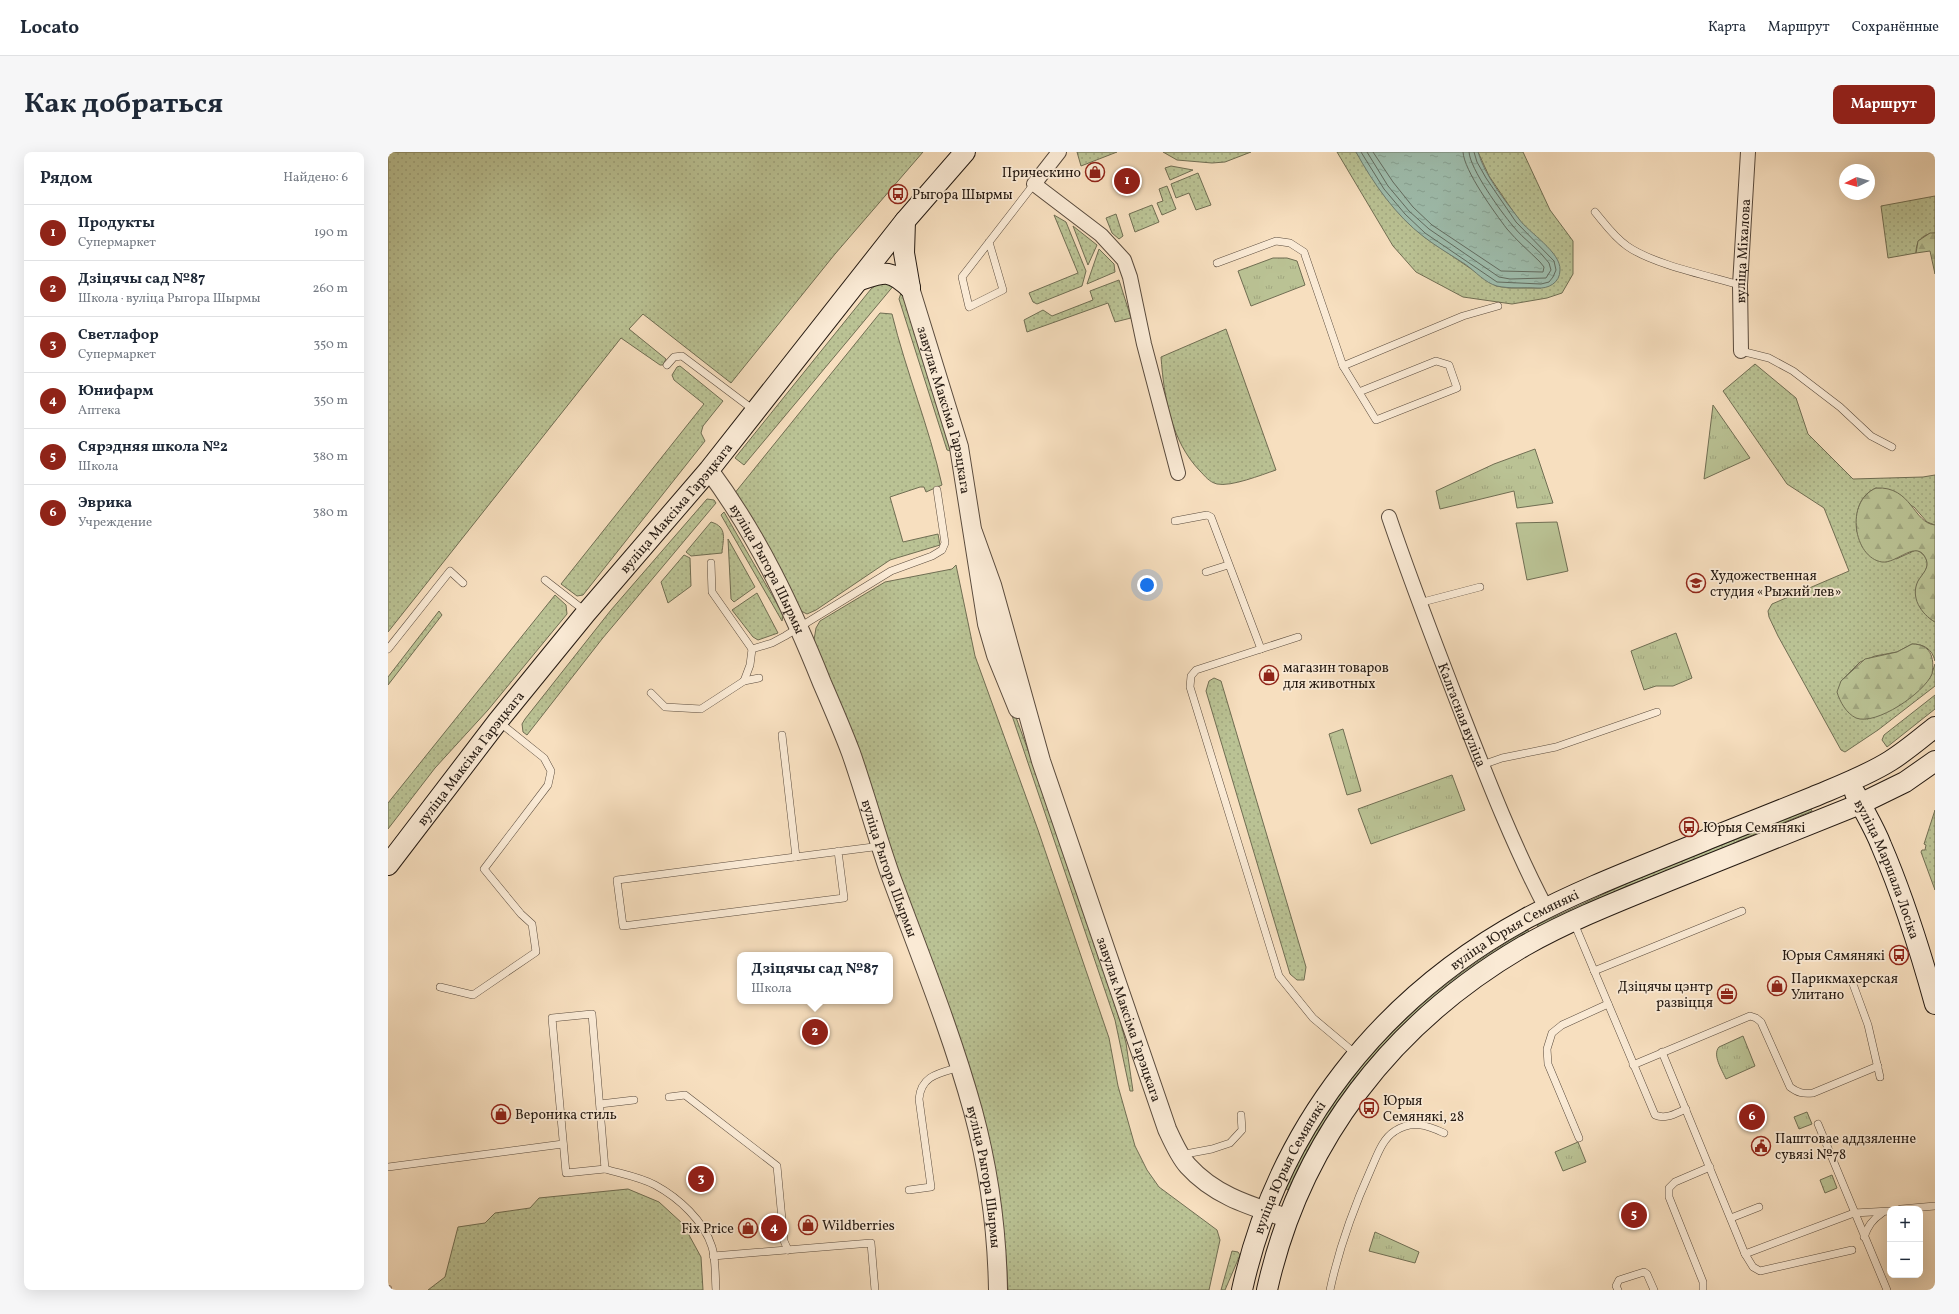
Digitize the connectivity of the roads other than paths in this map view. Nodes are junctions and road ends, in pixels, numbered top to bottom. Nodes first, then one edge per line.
1 (965, 152) edge
2 (1059, 152) edge
3 (1748, 152) edge
4 (1034, 184) junction
5 (1595, 212) dead end
6 (905, 221) junction
7 (989, 242) junction
8 (1217, 263) dead end
9 (860, 280) junction
10 (1740, 285) junction
11 (910, 288) junction
12 (1498, 306) dead end
13 (1741, 351) joint
14 (667, 365) dead end
15 (1343, 366) junction
16 (1359, 392) junction
17 (755, 411) junction
18 (1892, 447) dead end
19 (709, 470) junction
20 (1178, 473) dead end
21 (937, 490) dead end
22 (1389, 517) dead end
23 (1175, 521) dead end
24 (711, 563) dead end
25 (1228, 565) junction
26 (1206, 572) dead end
27 (545, 580) dead end
28 (463, 583) dead end
29 (1480, 587) dead end
30 (1419, 602) junction
31 (586, 613) junction
32 (799, 627) junction
33 (1298, 637) dead end
34 (388, 649) edge
35 (752, 649) junction
36 (1261, 649) junction
37 (759, 678) dead end
38 (744, 681) junction
39 (651, 693) dead end
40 (1657, 712) dead end
41 (498, 721) junction
42 (1935, 727) edge
43 (782, 735) dead end
44 (1935, 761) edge
45 (1482, 765) junction
46 (1849, 782) junction
47 (1860, 804) junction
48 (881, 846) junction
49 (838, 851) junction
50 (796, 857) junction
51 (388, 865) edge
52 (1546, 908) junction
53 (1742, 912) dead end
54 (1573, 921) junction
55 (1594, 970) junction
56 (1853, 984) dead end
57 (440, 987) dead end
58 (1608, 1004) junction
59 (1935, 1004) edge
60 (1662, 1052) junction
61 (1357, 1055) junction
62 (1633, 1065) junction
63 (1878, 1066) junction
64 (960, 1067) junction
65 (1880, 1077) dead end
66 (669, 1097) dead end
67 (634, 1100) dead end
68 (600, 1104) junction
69 (1686, 1109) junction
70 (1242, 1115) dead end
71 (1818, 1124) dead end
72 (1444, 1133) dead end
73 (1579, 1138) dead end
74 (563, 1144) junction
75 (1180, 1155) junction
76 (1710, 1167) junction
77 (388, 1168) edge
78 (606, 1169) junction
79 (909, 1190) dead end
80 (1935, 1206) edge
81 (1759, 1207) dead end
82 (1923, 1207) edge
83 (1265, 1211) junction
84 (1854, 1212) junction
85 (1887, 1212) edge
86 (1287, 1218) junction
87 (1731, 1218) junction
88 (1864, 1237) junction
89 (788, 1250) junction
90 (1852, 1250) dead end
91 (1745, 1254) junction
92 (713, 1256) junction
93 (716, 1290) edge
94 (875, 1290) edge
95 (998, 1290) edge
96 (1242, 1290) edge
97 (1267, 1290) edge
98 (1330, 1290) edge
99 (1618, 1290) edge
100 (1654, 1290) edge
101 (1703, 1290) edge
102 (1887, 1290) edge

1 - 6 main road, вуліца Максіма Гарэцкага
2 - 4 street
3 - 10 street, вуліца Міхалова
4 - 7 lane
4 - 20 street
5 - 10 lane
6 - 9 main road, вуліца Максіма Гарэцкага
6 - 11 main road
7 - 7 lane
8 - 15 lane
9 - 11 main road
9 - 17 main road, вуліца Максіма Гарэцкага
10 - 13 street, вуліца Міхалова
11 - 75 street, завулак Максіма Гарэцкага
12 - 15 lane
13 - 18 lane
14 - 17 lane
15 - 16 lane
16 - 16 lane
17 - 19 main road, вуліца Максіма Гарэцкага
19 - 31 main road, вуліца Максіма Гарэцкага
19 - 32 street, вуліца Рыгора Шырмы
21 - 32 lane
22 - 30 street, Калгасная вуліца
23 - 25 lane
24 - 35 lane
25 - 26 lane
25 - 36 lane
27 - 31 lane
28 - 34 lane
29 - 30 lane
30 - 45 street, Калгасная вуліца
31 - 41 main road, вуліца Максіма Гарэцкага
32 - 35 lane
32 - 48 street, вуліца Рыгора Шырмы
33 - 36 lane
35 - 38 lane
36 - 61 lane
37 - 38 lane
38 - 39 lane
40 - 45 lane
41 - 51 main road, вуліца Максіма Гарэцкага
41 - 57 lane
42 - 46 main road, вуліца Юрыя Семянякі
43 - 50 lane
44 - 47 main road, вуліца Юрыя Семянякі
45 - 52 street, Калгасная вуліца
46 - 47 main road, вуліца Маршала Лосіка
46 - 52 main road, вуліца Юрыя Семянякі
47 - 54 main road, вуліца Юрыя Семянякі
47 - 59 main road, вуліца Маршала Лосіка
48 - 49 lane
48 - 64 street, вуліца Рыгора Шырмы
49 - 50 lane
49 - 50 lane
52 - 61 main road, вуліца Юрыя Семянякі
53 - 55 lane
54 - 55 lane
54 - 86 main road, вуліца Юрыя Семянякі
55 - 58 lane
56 - 63 lane
58 - 62 lane
58 - 73 lane
60 - 62 lane
60 - 63 lane
60 - 69 lane
61 - 83 main road, вуліца Юрыя Семянякі
62 - 69 lane
63 - 65 lane
64 - 79 lane
64 - 95 street, вуліца Рыгора Шырмы
66 - 89 lane
67 - 68 lane
68 - 74 lane
68 - 78 lane
69 - 76 lane
70 - 75 lane
71 - 84 lane
72 - 98 lane
74 - 77 lane
74 - 78 lane
75 - 83 street, завулак Максіма Гарэцкага
76 - 87 lane
76 - 101 lane
78 - 92 lane
80 - 82 lane
81 - 87 lane
83 - 86 street, завулак Максіма Гарэцкага
83 - 96 main road, вуліца Юрыя Семянякі
84 - 85 lane
84 - 88 lane
84 - 91 lane
85 - 88 lane
86 - 97 main road, вуліца Юрыя Семянякі
87 - 91 lane
88 - 102 lane
89 - 92 lane
89 - 94 lane
90 - 91 lane
92 - 93 lane
99 - 100 lane

